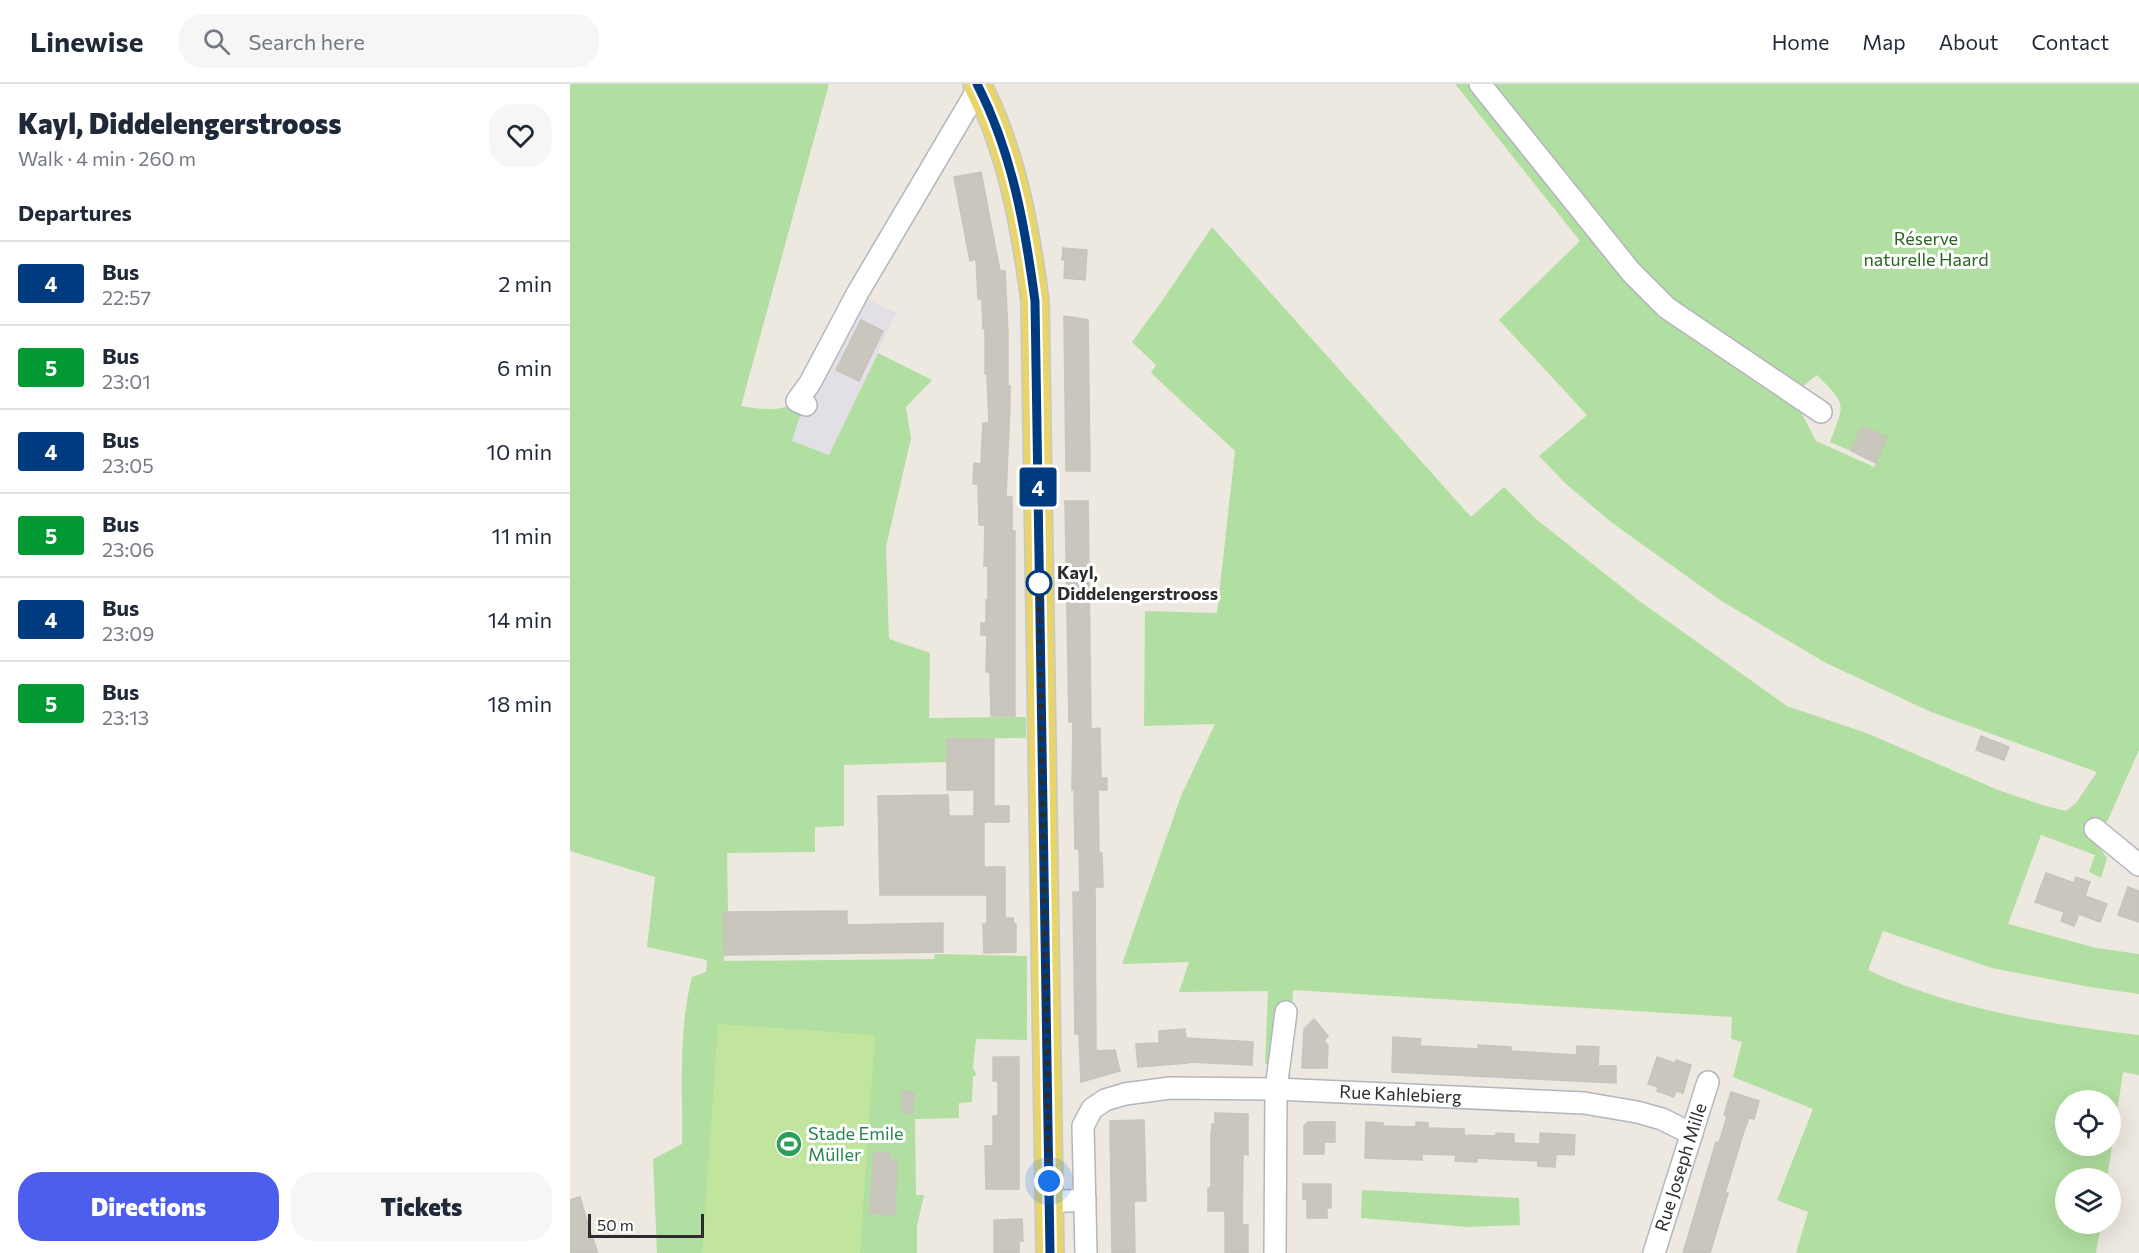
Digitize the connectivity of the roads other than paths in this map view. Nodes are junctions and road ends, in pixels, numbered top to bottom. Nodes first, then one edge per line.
1 (1480, 84) edge
2 (979, 85) edge
3 (806, 405) dead end
4 (1821, 412) dead end
5 (2095, 829) dead end
6 (2139, 865) edge
7 (1286, 1012) dead end
8 (1708, 1082) dead end
9 (1276, 1089) junction
10 (1692, 1134) junction
11 (1084, 1200) junction
12 (1049, 1202) junction
13 (1050, 1253) edge
14 (1086, 1253) edge
15 (1275, 1253) edge
16 (1654, 1253) edge

1 - 4 street
2 - 3 street
2 - 12 main road
5 - 6 street
7 - 9 street
8 - 10 street, Rue Joseph Mille
9 - 10 street, Rue Kahlebierg
9 - 11 street, Rue Kahlebierg
9 - 15 street
10 - 16 street, Rue Joseph Mille
11 - 12 street
11 - 14 street
12 - 13 main road

